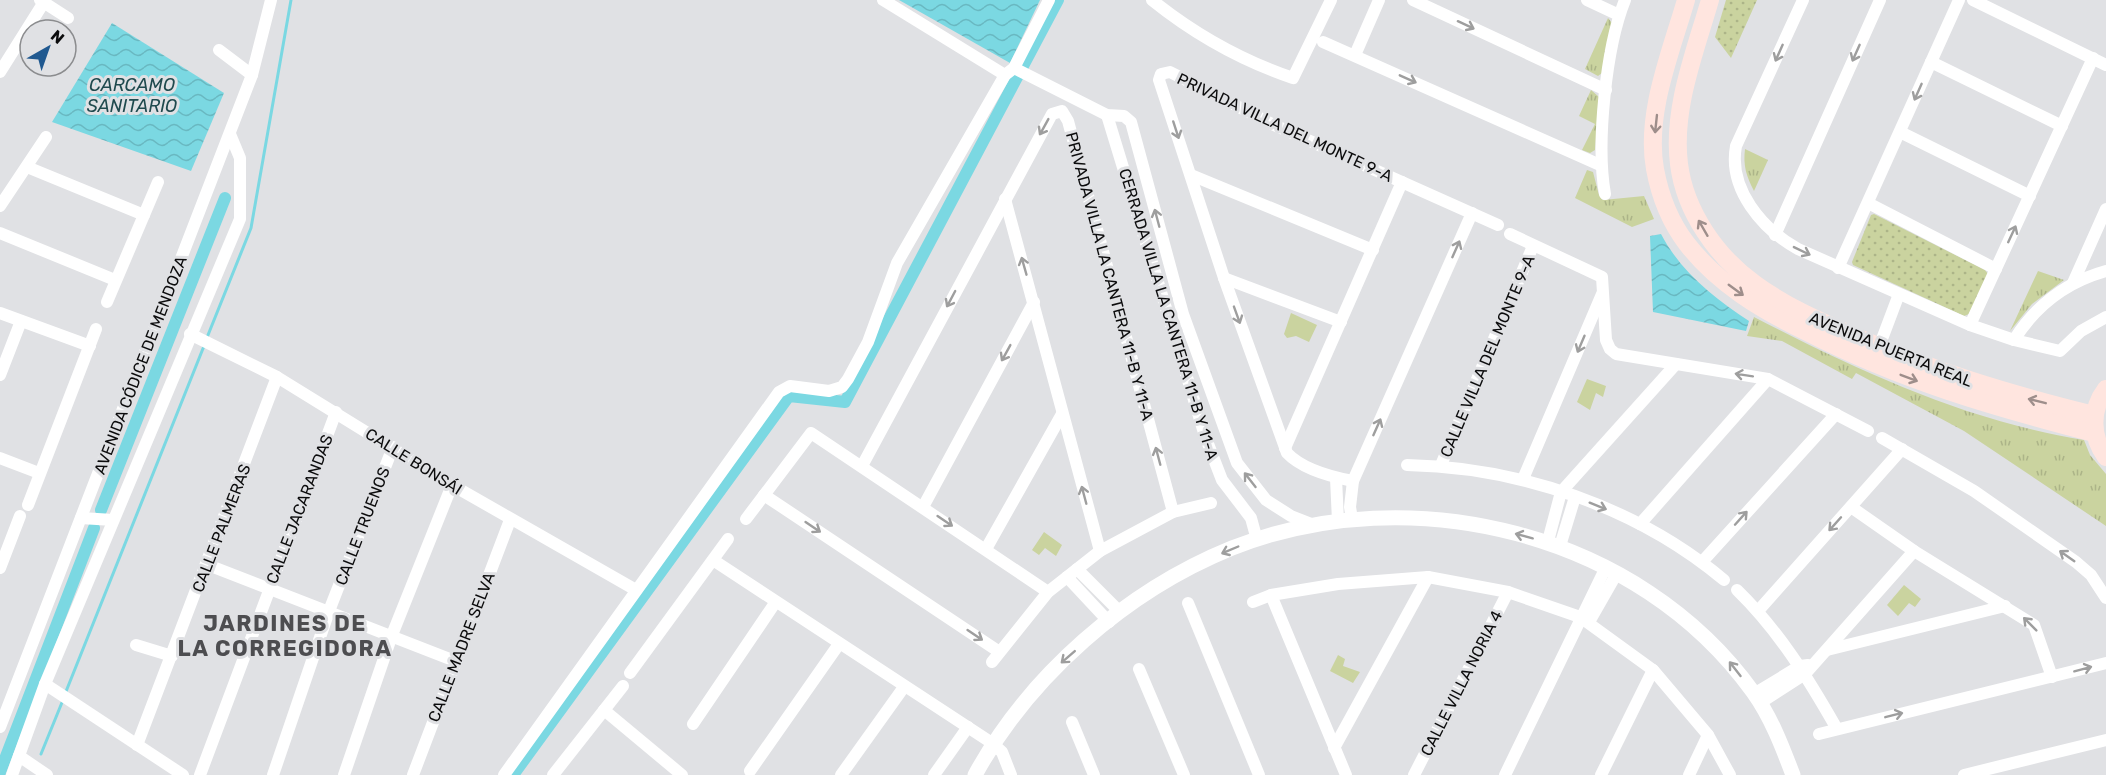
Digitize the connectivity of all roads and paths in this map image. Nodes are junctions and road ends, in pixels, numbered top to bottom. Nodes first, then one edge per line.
1 (271, 0) edge
2 (883, 0) edge
3 (1049, 0) edge
4 (1152, 0) edge
5 (1332, 0) edge
6 (1379, 0) edge
7 (1413, 0) edge
8 (1587, 0) edge
9 (1625, 0) edge
10 (1686, 0) edge
11 (1710, 0) edge
12 (1803, 0) edge
13 (1880, 0) edge
14 (1959, 0) edge
15 (1973, 0) edge
16 (42, 1) edge
17 (1619, 15) junction
18 (68, 18) dead end
19 (1323, 42) dead end
20 (219, 50) dead end
21 (1355, 55) junction
22 (2093, 58) junction
23 (1931, 62) junction
24 (2106, 65) edge
25 (1666, 66) junction
26 (1010, 71) junction
27 (0, 72) edge
28 (1689, 74) junction
29 (252, 75) junction
30 (1606, 90) junction
31 (1107, 115) junction
32 (2062, 126) junction
33 (1900, 132) junction
34 (230, 134) junction
35 (46, 137) dead end
36 (1599, 165) junction
37 (27, 167) junction
38 (1191, 175) junction
39 (158, 182) dead end
40 (1402, 182) junction
41 (1605, 194) dead end
42 (2030, 196) junction
43 (1005, 199) junction
44 (1868, 203) junction
45 (0, 206) edge
46 (2106, 209) edge
47 (1472, 213) junction
48 (144, 215) junction
49 (1498, 225) dead end
50 (0, 233) edge
51 (1510, 234) dead end
52 (1775, 235) junction
53 (1533, 246) junction
54 (1373, 250) junction
55 (1838, 268) junction
56 (1996, 269) junction
57 (2106, 271) edge
58 (1172, 275) junction
59 (1156, 278) junction
60 (1224, 278) junction
61 (116, 280) junction
62 (2073, 283) junction
63 (1603, 290) junction
64 (1895, 293) junction
65 (107, 302) dead end
66 (1034, 302) junction
67 (0, 313) edge
68 (2106, 316) edge
69 (21, 321) junction
70 (1341, 322) junction
71 (1970, 326) junction
72 (96, 329) dead end
73 (190, 334) junction
74 (2014, 340) junction
75 (90, 346) junction
76 (1876, 346) junction
77 (1676, 364) junction
78 (0, 375) edge
79 (278, 377) junction
80 (1768, 379) junction
81 (2106, 389) edge
82 (336, 412) junction
83 (1062, 414) junction
84 (1836, 414) junction
85 (2094, 424) junction
86 (1868, 431) dead end
87 (1882, 438) dead end
88 (393, 447) junction
89 (1285, 448) junction
90 (1902, 449) junction
91 (2106, 457) edge
92 (0, 458) edge
93 (1407, 465) dead end
94 (1441, 465) junction
95 (862, 466) junction
96 (39, 473) junction
97 (1336, 478) junction
98 (1523, 479) junction
99 (1353, 481) junction
100 (452, 485) junction
101 (1561, 492) junction
102 (764, 495) junction
103 (1575, 497) junction
104 (1211, 503) dead end
105 (28, 505) dead end
106 (923, 507) junction
107 (1851, 507) junction
108 (1173, 512) junction
109 (1344, 514) junction
110 (20, 516) dead end
111 (81, 518) junction
112 (746, 519) dead end
113 (113, 520) junction
114 (510, 520) junction
115 (1640, 524) junction
116 (1314, 525) junction
117 (1555, 538) junction
118 (5, 539) edge
119 (729, 539) dead end
120 (1257, 540) junction
121 (986, 549) junction
122 (1100, 551) junction
123 (1914, 551) junction
124 (713, 560) junction
125 (1702, 562) junction
126 (208, 565) junction
127 (0, 568) edge
128 (1072, 573) junction
129 (1609, 576) junction
130 (1428, 577) junction
131 (1724, 580) dead end
132 (268, 588) junction
133 (636, 590) junction
134 (1737, 590) dead end
135 (1048, 592) junction
136 (1508, 592) junction
137 (1271, 596) junction
138 (2106, 598) edge
139 (1253, 602) dead end
140 (775, 603) junction
141 (1188, 603) dead end
142 (2005, 606) junction
143 (329, 611) junction
144 (1758, 611) junction
145 (1114, 617) junction
146 (1585, 619) junction
147 (392, 635) junction
148 (839, 644) junction
149 (135, 645) dead end
150 (1827, 651) junction
151 (172, 656) junction
152 (455, 661) junction
153 (2106, 663) edge
154 (1806, 668) junction
155 (1139, 669) dead end
156 (1653, 670) junction
157 (630, 673) dead end
158 (2052, 677) junction
159 (45, 684) junction
160 (622, 686) dead end
161 (904, 687) junction
162 (1763, 695) junction
163 (604, 710) junction
164 (1072, 722) dead end
165 (693, 724) dead end
166 (0, 727) edge
167 (968, 727) junction
168 (1837, 729) junction
169 (1819, 734) dead end
170 (1708, 735) junction
171 (2106, 740) edge
172 (992, 744) junction
173 (137, 745) junction
174 (1334, 748) junction
175 (20, 756) junction
176 (750, 771) dead end
177 (559, 773) edge
178 (12, 775) edge
179 (47, 775) edge
180 (183, 775) edge
181 (200, 775) edge
182 (273, 775) edge
183 (344, 775) edge
184 (414, 775) edge
185 (504, 775) edge
186 (682, 775) edge
187 (841, 775) edge
188 (934, 775) edge
189 (975, 775) edge
190 (1011, 775) edge
191 (1094, 775) edge
192 (1184, 775) edge
193 (1259, 775) edge
194 (1346, 775) edge
195 (1414, 775) edge
196 (1505, 775) edge
197 (1601, 775) edge
198 (1689, 775) edge
199 (1730, 775) edge
200 (1793, 775) edge
201 (1964, 775) edge

1 - 29 street, AVENIDA CÓDICE DE MENDOZA
2 - 26 street, CERRADA VILLA LA CANTERA 11-B Y 11-A
3 - 26 street
4 - 5 street
6 - 21 street
7 -> 30 street
8 - 17 street
9 - 17 street
10 - 25 main road, AVENIDA PUERTA REAL
11 - 28 main road, AVENIDA PUERTA REAL
12 -> 52 street
13 -> 52 street
14 - 23 street
15 - 22 street
16 - 18 street
16 - 27 street
17 - 30 street
19 - 21 street
20 - 29 street
21 -> 36 street
22 - 24 street
22 - 32 street
23 - 32 street
23 -> 33 street
25 - 28 main road
25 -> 85 main road, AVENIDA PUERTA REAL
26 - 31 street, CERRADA VILLA LA CANTERA 11-B Y 11-A
26 - 133 street
76 -> 28 main road, AVENIDA PUERTA REAL
29 - 34 street, AVENIDA CÓDICE DE MENDOZA
30 - 36 street
58 -> 31 street, CERRADA VILLA LA CANTERA 11-B Y 11-A
31 - 59 street, CERRADA VILLA LA CANTERA 11-B Y 11-A
32 - 42 street
33 - 42 street
33 - 44 street
34 - 73 street
34 - 111 street, AVENIDA CÓDICE DE MENDOZA
35 - 37 street
36 - 41 street
37 - 45 street
37 - 48 street
40 -> 38 street, PRIVADA VILLA DEL MONTE 9-A
38 - 54 street
38 - 60 street, PRIVADA VILLA DEL MONTE 9-A
39 - 48 street
40 - 47 street, PRIVADA VILLA DEL MONTE 9-A
40 - 54 street
56 -> 42 street
66 -> 43 street
43 -> 95 street, PRIVADA VILLA LA CANTERA 11-B Y 11-A
108 -> 43 street, PRIVADA VILLA LA CANTERA 11-B Y 11-A
44 - 55 street
44 - 56 street
46 - 62 street
47 - 49 street, PRIVADA VILLA DEL MONTE 9-A
99 -> 47 street
48 - 61 street
50 - 61 street
51 - 53 street
52 -> 55 street
53 - 63 street
53 - 94 street, CALLE VILLA DEL MONTE 9-A
54 - 70 street
55 - 64 street
56 - 71 street
57 - 62 street
58 - 59 street
116 -> 58 street, CERRADA VILLA LA CANTERA 11-B Y 11-A
59 - 120 street, CERRADA VILLA LA CANTERA 11-B Y 11-A
60 - 70 street
60 -> 89 street, PRIVADA VILLA DEL MONTE 9-A
61 - 65 street
62 - 74 street
63 - 77 street
63 -> 98 street
64 - 71 street
64 - 76 street
66 - 83 street
66 -> 106 street
67 - 69 street
68 - 74 street
69 - 75 street
69 - 78 street
70 - 89 street
71 - 74 street
72 - 75 street
73 - 79 street, CALLE BONSÁI
73 - 113 street
75 - 96 street
85 -> 76 main road, AVENIDA PUERTA REAL
80 -> 77 street
77 - 101 street
79 - 82 street, CALLE BONSÁI
79 - 126 street, CALLE PALMERAS
80 - 84 street
80 - 115 street
81 - 85 main road
82 - 88 street, CALLE BONSÁI
82 - 132 street, CALLE JACARANDAS
83 - 121 street
122 -> 83 street
84 - 86 street
125 -> 84 street
85 - 91 main road
87 - 90 street
88 - 100 street, CALLE BONSÁI
88 - 143 street, CALLE TRUENOS
89 - 97 street
90 - 107 street
138 -> 90 street
92 - 96 street
93 - 94 street
94 - 98 street
95 - 102 street
95 - 106 street
96 - 105 street
97 - 99 street
97 - 109 street
98 - 101 street
99 - 109 street
100 - 114 street, CALLE BONSÁI
100 - 147 street
101 - 103 street
101 - 117 street
102 - 112 street
102 -> 135 street
103 -> 115 street
103 - 117 street
104 - 108 street
106 -> 121 street
107 - 123 street
107 -> 144 street
108 - 122 street
109 - 116 street
117 -> 109 street
110 - 118 street
111 - 113 street
111 - 166 street, AVENIDA CÓDICE DE MENDOZA
113 - 159 street
114 - 133 street, CALLE BONSÁI
114 - 152 street, CALLE MADRE SELVA
115 - 125 street
116 - 120 street
117 - 129 street
118 - 127 street
119 - 124 street
120 -> 145 street
121 - 135 street
122 - 128 street
123 - 142 street
123 - 150 street
124 - 140 street
124 - 157 street
125 - 131 street
126 - 132 street
126 - 151 street, CALLE PALMERAS
128 - 135 street
128 - 145 street
129 - 146 street
162 -> 129 street
130 - 136 street, CALLE VILLA NORIA 4
130 - 137 street, CALLE VILLA NORIA 4
130 - 174 street
132 - 143 street
132 - 181 street, CALLE JACARANDAS
133 - 185 street
134 - 144 street
136 - 146 street, CALLE VILLA NORIA 4
136 - 195 street, CALLE VILLA NORIA 4
137 - 139 street, CALLE VILLA NORIA 4
137 - 174 street
140 - 148 street
140 - 165 street
141 - 193 street
142 - 150 street
158 -> 142 street
143 - 147 street
143 - 182 street, CALLE TRUENOS
144 - 154 street
145 -> 172 street
146 - 156 street, CALLE VILLA NORIA 4
146 - 196 street
147 - 152 street
147 - 183 street
148 - 161 street
148 - 176 street
149 - 151 street
150 - 154 street
151 - 173 street, CALLE PALMERAS
152 - 184 street, CALLE MADRE SELVA
158 -> 153 street
154 - 162 street
154 - 168 street
155 - 192 street
156 - 170 street, CALLE VILLA NORIA 4
156 - 197 street
168 -> 158 street
159 - 173 street
159 - 175 street
160 - 163 street
161 - 167 street
161 - 187 street
162 - 200 street
163 - 177 street
163 - 186 street
164 - 191 street
167 - 172 street
167 - 188 street
168 - 169 street
170 - 198 street
170 - 199 street, CALLE VILLA NORIA 4
171 - 201 street
172 - 189 street
172 - 190 street
173 - 180 street
174 - 194 street
175 - 178 street
175 - 179 street

